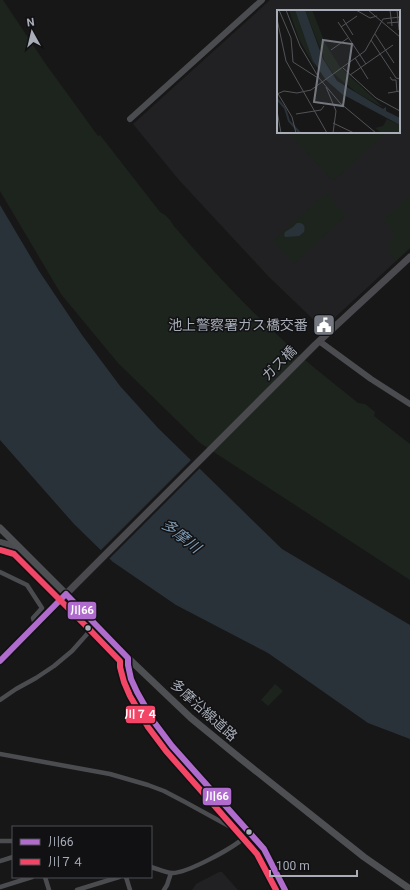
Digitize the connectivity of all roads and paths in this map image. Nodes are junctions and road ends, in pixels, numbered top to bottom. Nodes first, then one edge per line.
1 (261, 0) edge
2 (130, 119) dead end
3 (410, 257) edge
4 (317, 343) junction
5 (410, 404) edge
6 (0, 528) edge
7 (0, 542) edge
8 (18, 547) junction
9 (0, 572) edge
10 (66, 594) junction
11 (96, 624) junction
12 (35, 625) junction
13 (128, 658) junction
14 (0, 661) edge
15 (0, 700) edge
16 (0, 754) edge
17 (250, 832) junction
18 (244, 838) junction
19 (0, 841) edge
20 (12, 841) edge
21 (12, 857) edge
22 (0, 861) edge
23 (152, 868) edge
24 (171, 873) junction
25 (29, 878) edge
26 (45, 878) edge
27 (116, 878) edge
28 (126, 878) edge
29 (0, 887) edge
30 (410, 889) edge
31 (49, 890) edge
32 (77, 890) edge
33 (130, 890) edge
34 (164, 890) edge
35 (285, 890) edge

1 - 2 street
3 - 4 main road, ガス橋
4 - 5 street
4 - 10 main road, ガス橋
6 - 8 main road, 多摩沿線道路
7 - 8 street
8 - 10 main road, 多摩沿線道路
9 - 12 street
10 - 11 main road, 多摩沿線道路
10 - 12 main road, ガス橋
11 - 13 main road, 多摩沿線道路
11 - 15 street
12 - 14 main road, ガス橋
13 - 17 street
13 - 30 main road, 多摩沿線道路
16 - 18 street
17 - 18 street
17 - 35 street
18 - 24 street
19 - 20 street
21 - 22 street
23 - 24 street
24 - 34 street
25 - 29 street
26 - 31 street
27 - 32 street
28 - 33 street

